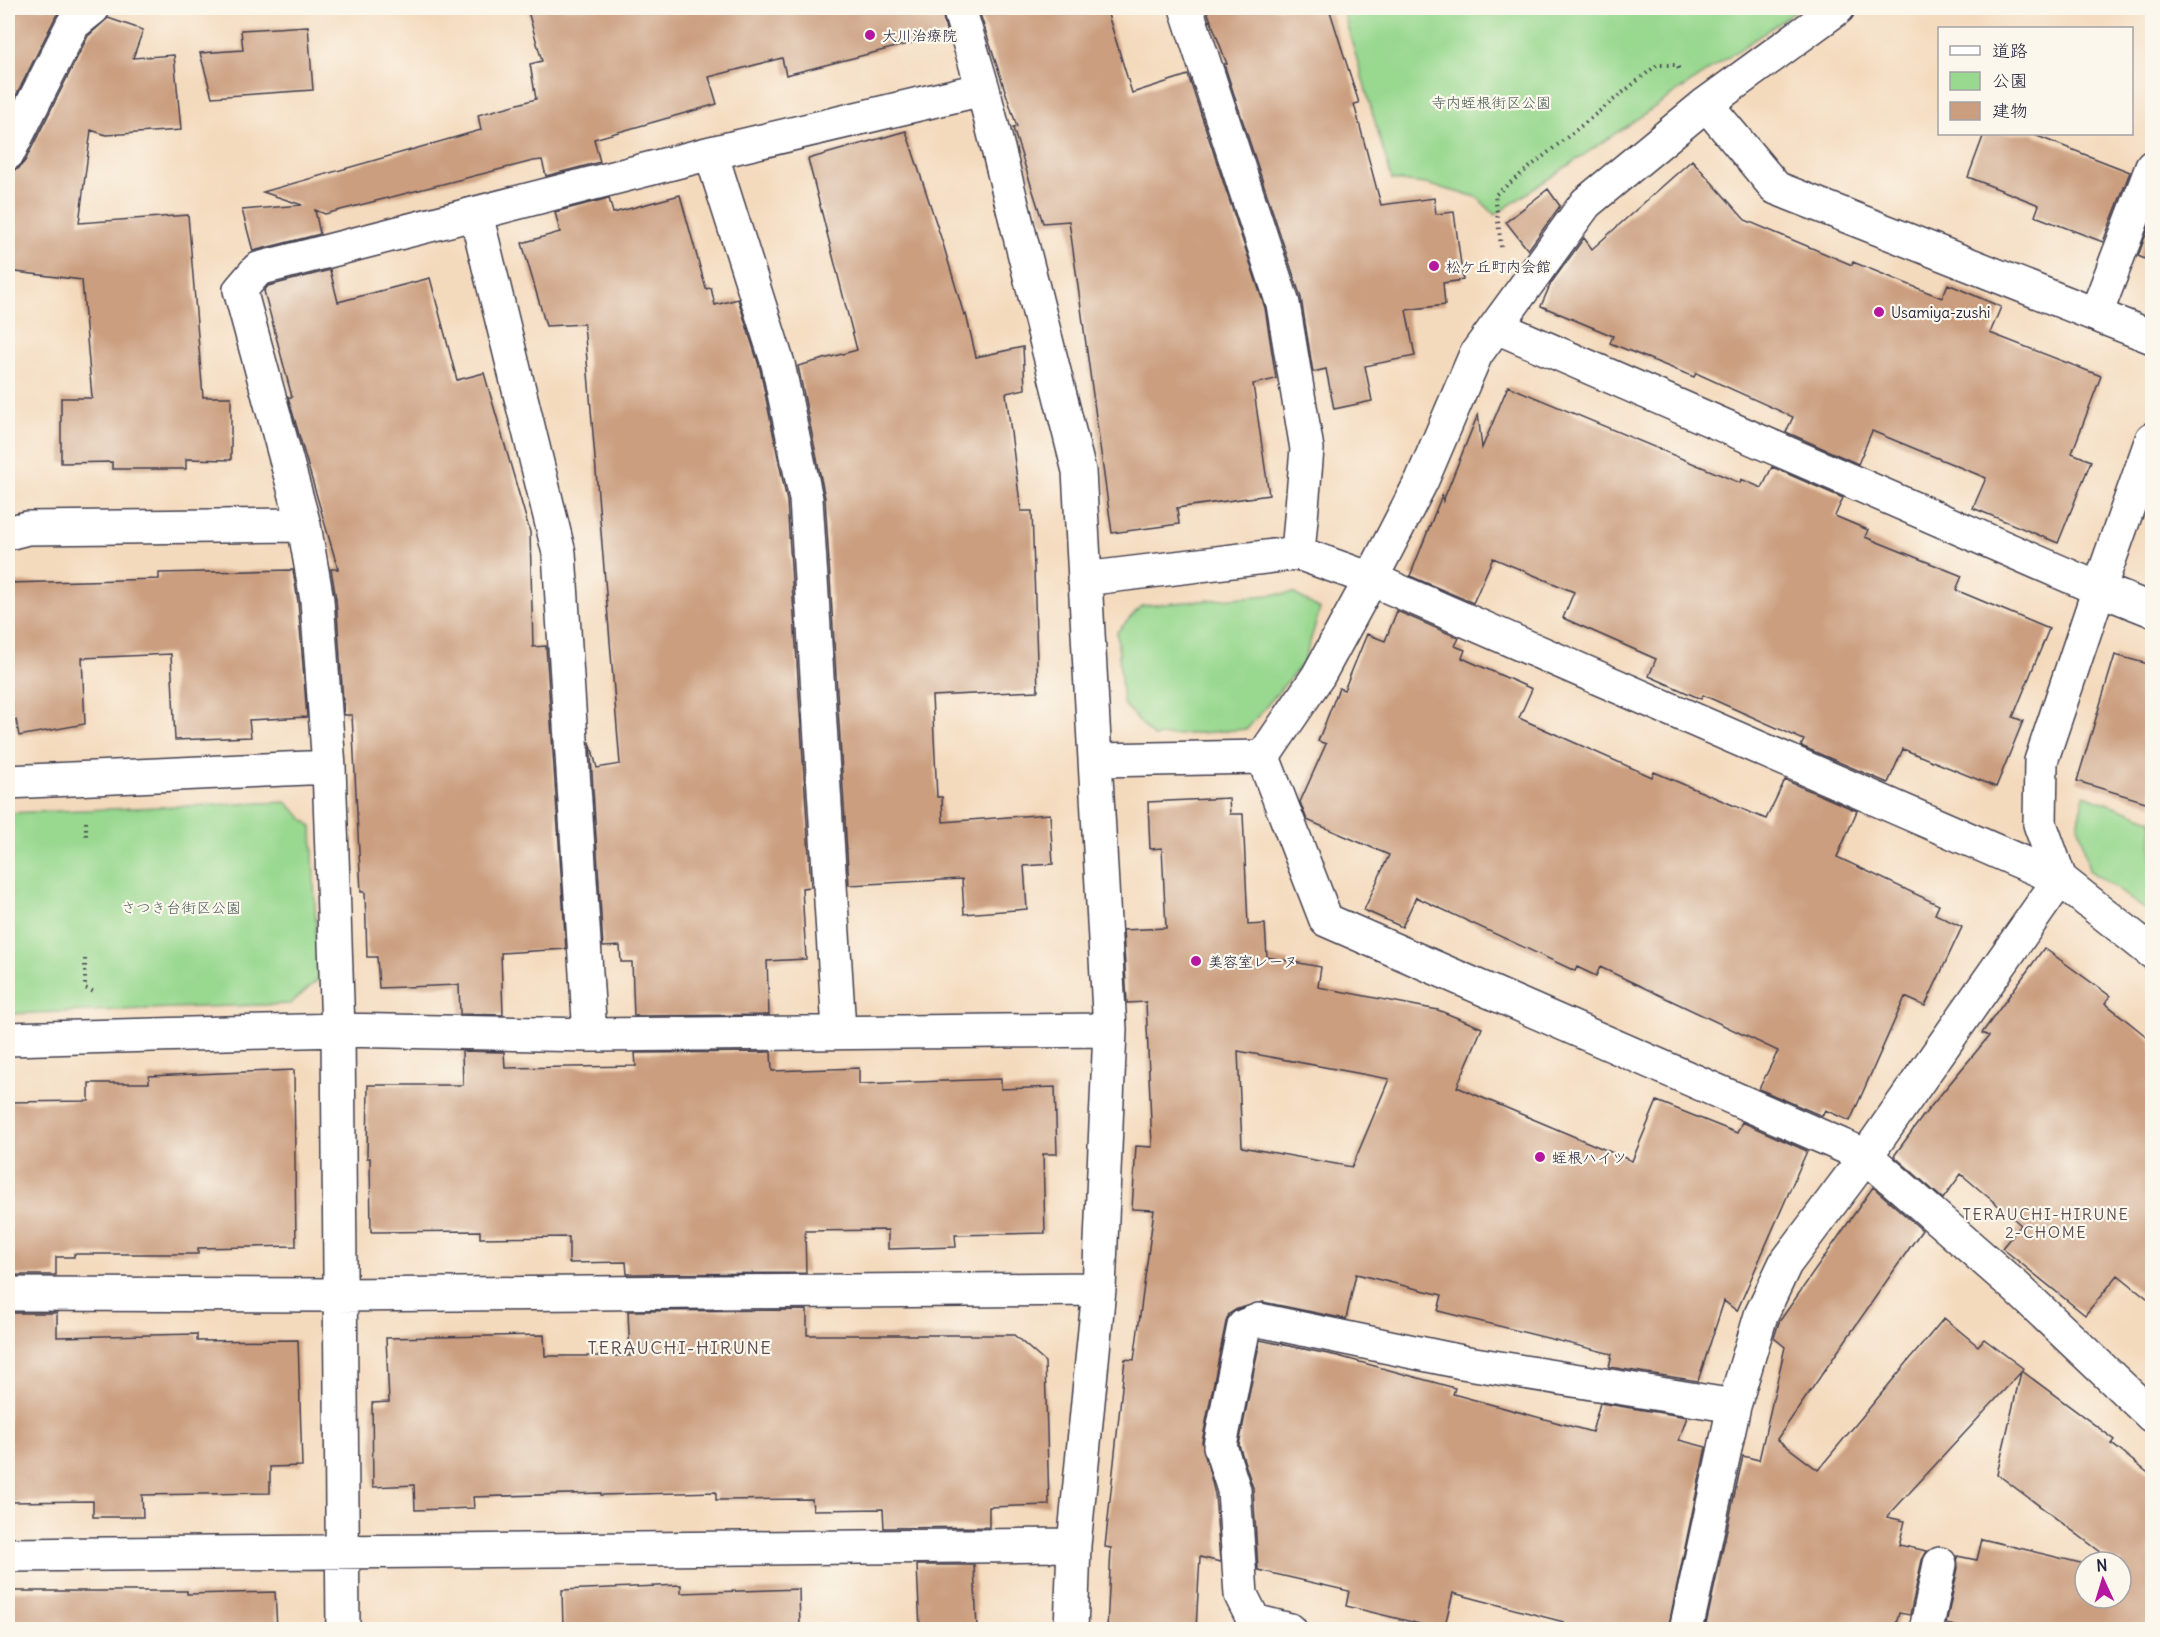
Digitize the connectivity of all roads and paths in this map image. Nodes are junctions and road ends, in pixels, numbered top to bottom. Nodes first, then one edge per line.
1 (93, 8) edge
2 (959, 8) edge
3 (1186, 8) edge
4 (1838, 8) edge
5 (983, 89) junction
6 (1706, 104) junction
7 (8, 153) edge
8 (711, 153) junction
9 (2152, 167) edge
10 (476, 214) junction
11 (2096, 314) junction
12 (1497, 327) junction
13 (2152, 337) edge
14 (2152, 439) edge
15 (304, 525) junction
16 (8, 533) edge
17 (1298, 553) junction
18 (1084, 579) junction
19 (1371, 579) junction
20 (2099, 589) junction
21 (2152, 610) edge
22 (1263, 757) junction
23 (1097, 760) junction
24 (329, 767) junction
25 (8, 782) edge
26 (2060, 879) junction
27 (2152, 951) edge
28 (338, 1030) junction
29 (839, 1030) junction
30 (1110, 1030) junction
31 (590, 1035) junction
32 (8, 1039) edge
33 (1866, 1156) junction
34 (1099, 1289) junction
35 (8, 1294) edge
36 (338, 1295) junction
37 (1734, 1406) junction
38 (2152, 1416) edge
39 (1074, 1545) junction
40 (342, 1553) junction
41 (8, 1555) edge
42 (1940, 1564) dead end
43 (343, 1629) edge
44 (1071, 1629) edge
45 (1290, 1629) edge
46 (1686, 1629) edge
47 (1926, 1629) edge

1 - 7 street
2 - 5 street
3 - 17 street
4 - 6 street
5 - 8 street
5 - 18 street
6 - 11 street
6 - 12 street
8 - 10 street
8 - 29 street
9 - 11 street
10 - 15 street
10 - 31 street
11 - 13 street
12 - 19 street
12 - 20 street
14 - 20 street
15 - 16 street
15 - 24 street
17 - 18 street
17 - 19 street
18 - 23 street
19 - 22 street
19 - 26 street
20 - 21 street
20 - 26 street
22 - 23 street
22 - 33 street
23 - 30 street
24 - 25 street
24 - 28 street
26 - 27 street
26 - 33 street
28 - 31 street
28 - 32 street
28 - 36 street
29 - 30 street
29 - 31 street
30 - 34 street
33 - 37 street
33 - 38 street
34 - 36 street
34 - 39 street
35 - 36 street
36 - 40 street
37 - 45 street
37 - 46 street
39 - 40 street
39 - 44 street
40 - 41 street
40 - 43 street
42 - 47 street

